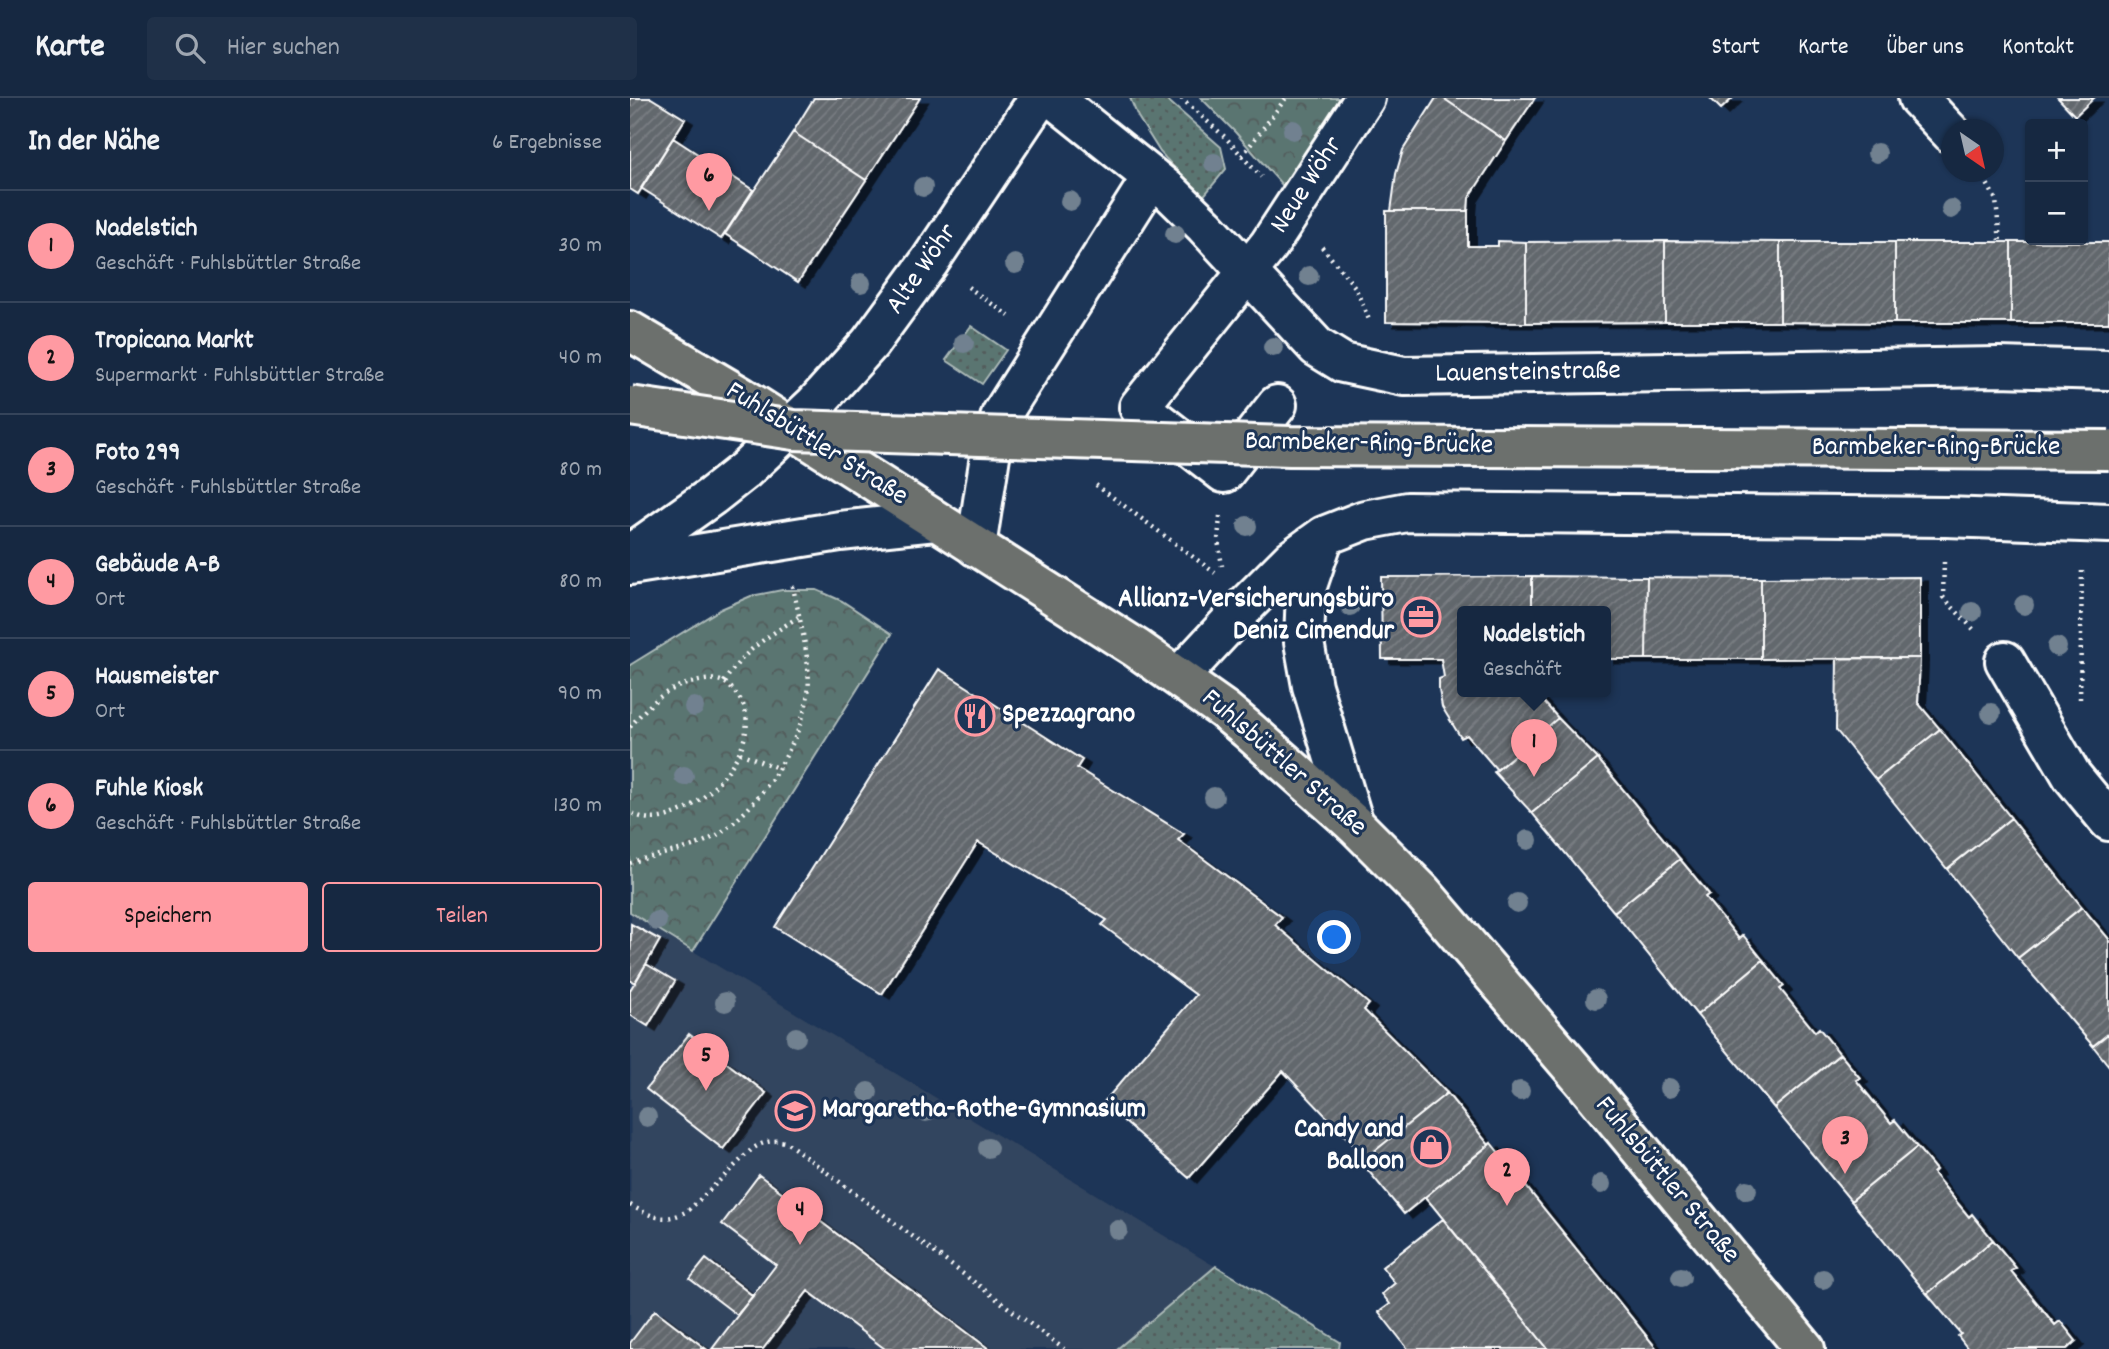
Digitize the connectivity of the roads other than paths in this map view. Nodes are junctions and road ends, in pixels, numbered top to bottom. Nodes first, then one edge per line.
1 (1038, 98) edge
2 (1053, 98) edge
3 (1366, 98) edge
4 (1918, 98) edge
5 (1941, 123) edge
6 (1152, 177) junction
7 (1247, 271) junction
8 (630, 331) edge
9 (2109, 370) edge
10 (1277, 405) dead end
11 (630, 407) edge
12 (790, 428) junction
13 (2109, 450) edge
14 (935, 521) junction
15 (2096, 523) edge
16 (1324, 536) junction
17 (976, 547) junction
18 (630, 554) edge
19 (630, 565) edge
20 (2005, 661) road end
21 (1180, 677) junction
22 (2109, 821) edge
23 (1354, 824) junction
24 (1805, 1349) edge

1 - 12 street, Alte Wöhr
2 - 6 street, Lauensteinstraße
3 - 7 street, Neue Wöhr
4 - 5 street
6 - 7 street, Lauensteinstraße
6 - 17 street
7 - 9 street, Lauensteinstraße
7 - 10 street, Neue Wöhr
8 - 12 main road, Fuhlsbüttler Straße
11 - 13 main road, Barmbeker-Ring-Brücke, bridge
12 - 14 main road, Fuhlsbüttler Straße
12 - 18 street, Alte Wöhr
14 - 17 main road, Fuhlsbüttler Straße
14 - 19 street
15 - 16 street
16 - 21 street
16 - 23 street
17 - 21 main road, Fuhlsbüttler Straße
20 - 22 street
21 - 23 main road, Fuhlsbüttler Straße
23 - 24 main road, Fuhlsbüttler Straße

